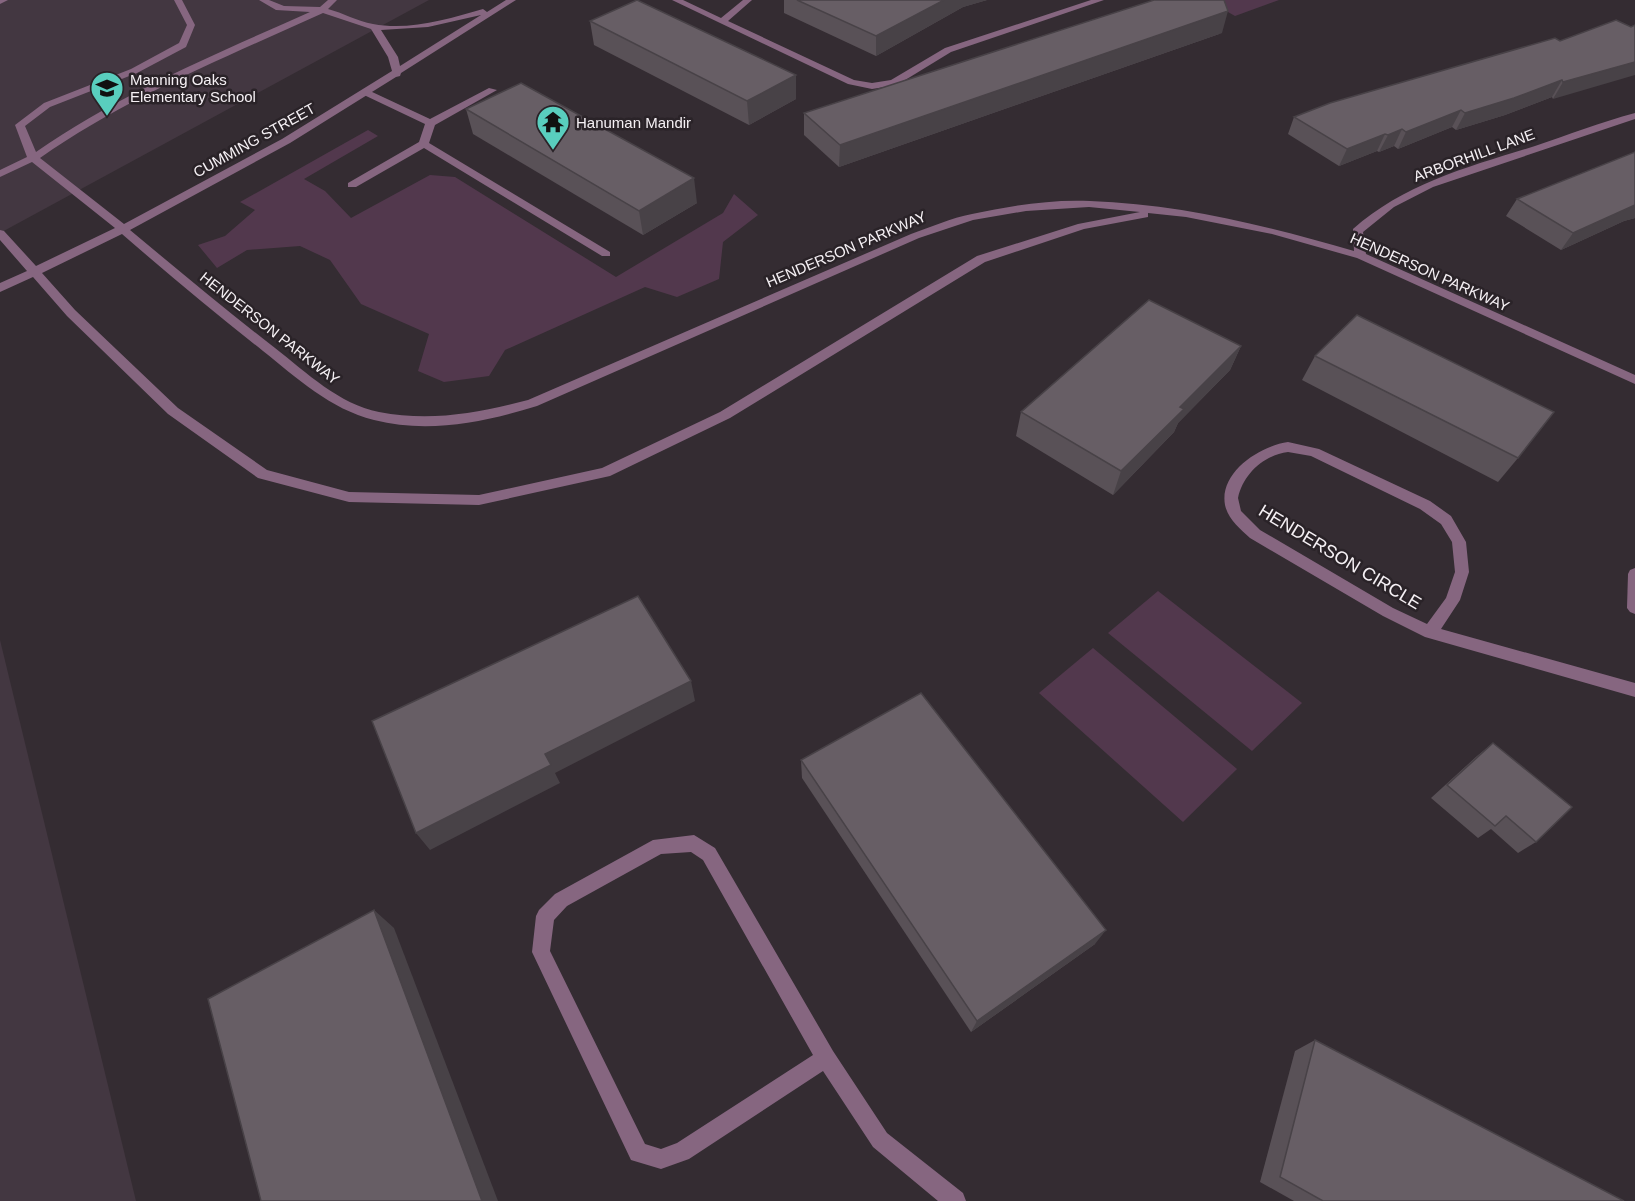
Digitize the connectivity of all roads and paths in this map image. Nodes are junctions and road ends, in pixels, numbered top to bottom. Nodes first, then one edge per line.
1 (178, 0) edge
2 (263, 0) edge
3 (333, 0) edge
4 (512, 0) edge
5 (676, 0) edge
6 (748, 0) edge
7 (1100, 0) edge
8 (503, 6) junction
9 (322, 10) junction
10 (722, 21) junction
11 (374, 27) junction
12 (397, 74) junction
13 (492, 90) dead end
14 (367, 93) junction
15 (1635, 116) edge
16 (430, 123) junction
17 (424, 144) junction
18 (33, 158) junction
19 (0, 174) edge
20 (352, 185) dead end
21 (1186, 214) junction
22 (123, 229) junction
23 (0, 234) edge
24 (606, 254) dead end
25 (1361, 256) junction
26 (34, 272) junction
27 (0, 288) edge
28 (1635, 380) edge
29 (1635, 574) edge
30 (1635, 608) edge
31 (1430, 632) junction
32 (1635, 690) edge
33 (826, 1058) junction
34 (955, 1201) edge

1 - 18 street
2 - 9 street
3 - 9 street
4 - 8 street, CUMMING STREET
5 - 10 street
6 - 10 street
7 - 10 street
8 - 11 street
8 - 12 street, CUMMING STREET
9 - 11 street
9 - 18 street
11 - 12 street
12 - 14 street, CUMMING STREET
13 - 16 street
14 - 16 street
14 - 22 street, CUMMING STREET
15 - 25 street, ARBORHILL LANE
16 - 17 street
17 - 20 street
17 - 24 street
18 - 19 street
18 - 22 street, HENDERSON PARKWAY
21 - 22 street, HENDERSON PARKWAY
21 - 25 street, HENDERSON PARKWAY
21 - 26 street
22 - 26 street, CUMMING STREET
23 - 26 street
25 - 28 street, HENDERSON PARKWAY
26 - 27 street, CUMMING STREET
29 - 30 street
31 - 31 street, HENDERSON CIRCLE
31 - 32 street, HENDERSON CIRCLE
33 - 33 street
33 - 34 street

